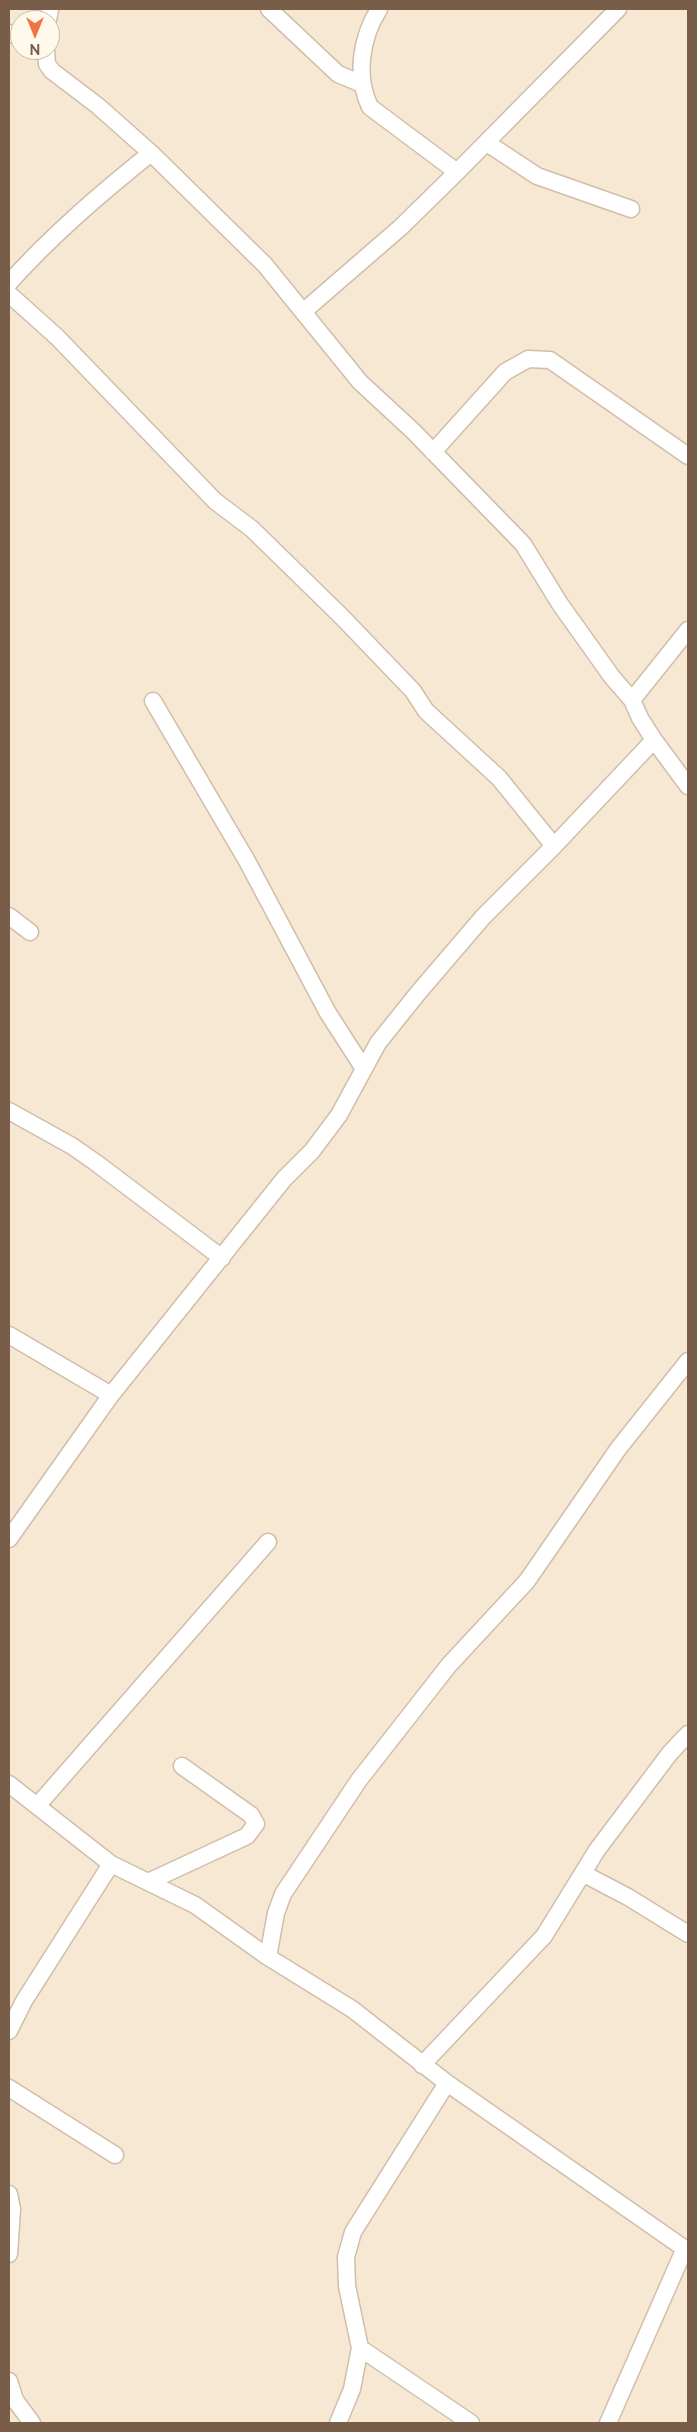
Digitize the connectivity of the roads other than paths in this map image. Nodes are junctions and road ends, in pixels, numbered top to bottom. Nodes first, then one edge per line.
1 (269, 9) edge
2 (379, 9) edge
3 (618, 9) edge
4 (46, 60) edge
5 (362, 84) junction
6 (487, 143) junction
7 (151, 153) junction
8 (458, 172) junction
9 (631, 209) dead end
10 (9, 283) edge
11 (9, 294) edge
12 (304, 311) junction
13 (433, 452) junction
14 (688, 456) edge
15 (688, 630) edge
16 (632, 700) junction
17 (153, 701) dead end
18 (654, 740) junction
19 (688, 786) edge
20 (554, 846) junction
21 (9, 916) edge
22 (30, 932) dead end
23 (364, 1069) junction
24 (9, 1111) edge
25 (222, 1258) junction
26 (9, 1335) edge
27 (688, 1361) edge
28 (111, 1395) junction
29 (9, 1539) edge
30 (268, 1542) dead end
31 (688, 1734) edge
32 (182, 1766) dead end
33 (9, 1784) edge
34 (37, 1806) junction
35 (111, 1864) junction
36 (584, 1874) junction
37 (148, 1882) junction
38 (688, 1934) edge
39 (268, 1957) junction
40 (9, 2031) edge
41 (422, 2065) junction
42 (447, 2083) junction
43 (9, 2088) edge
44 (115, 2155) dead end
45 (9, 2194) edge
46 (686, 2249) edge
47 (9, 2254) edge
48 (360, 2348) junction
49 (9, 2380) edge
50 (32, 2423) edge
51 (338, 2423) edge
52 (471, 2423) edge
53 (608, 2423) edge

1 - 5 street
2 - 5 street
3 - 6 street
4 - 7 street
5 - 8 street
6 - 8 street
6 - 9 street
7 - 10 street
7 - 12 street
8 - 12 street
11 - 20 street
12 - 13 street
13 - 14 street
13 - 16 street
15 - 16 street
16 - 18 street
17 - 23 street
18 - 19 street
18 - 20 street
20 - 23 street
21 - 22 street
23 - 25 street
24 - 25 street
25 - 28 street
26 - 28 street
27 - 39 street
28 - 29 street
30 - 34 street
31 - 36 street
32 - 37 street
33 - 34 street
34 - 35 street
35 - 37 street
35 - 40 street
36 - 38 street
36 - 41 street
37 - 39 street
39 - 41 street
41 - 42 street
42 - 46 street
42 - 48 street
43 - 44 street
45 - 47 street
46 - 53 street
48 - 51 street
48 - 52 street
49 - 50 street

